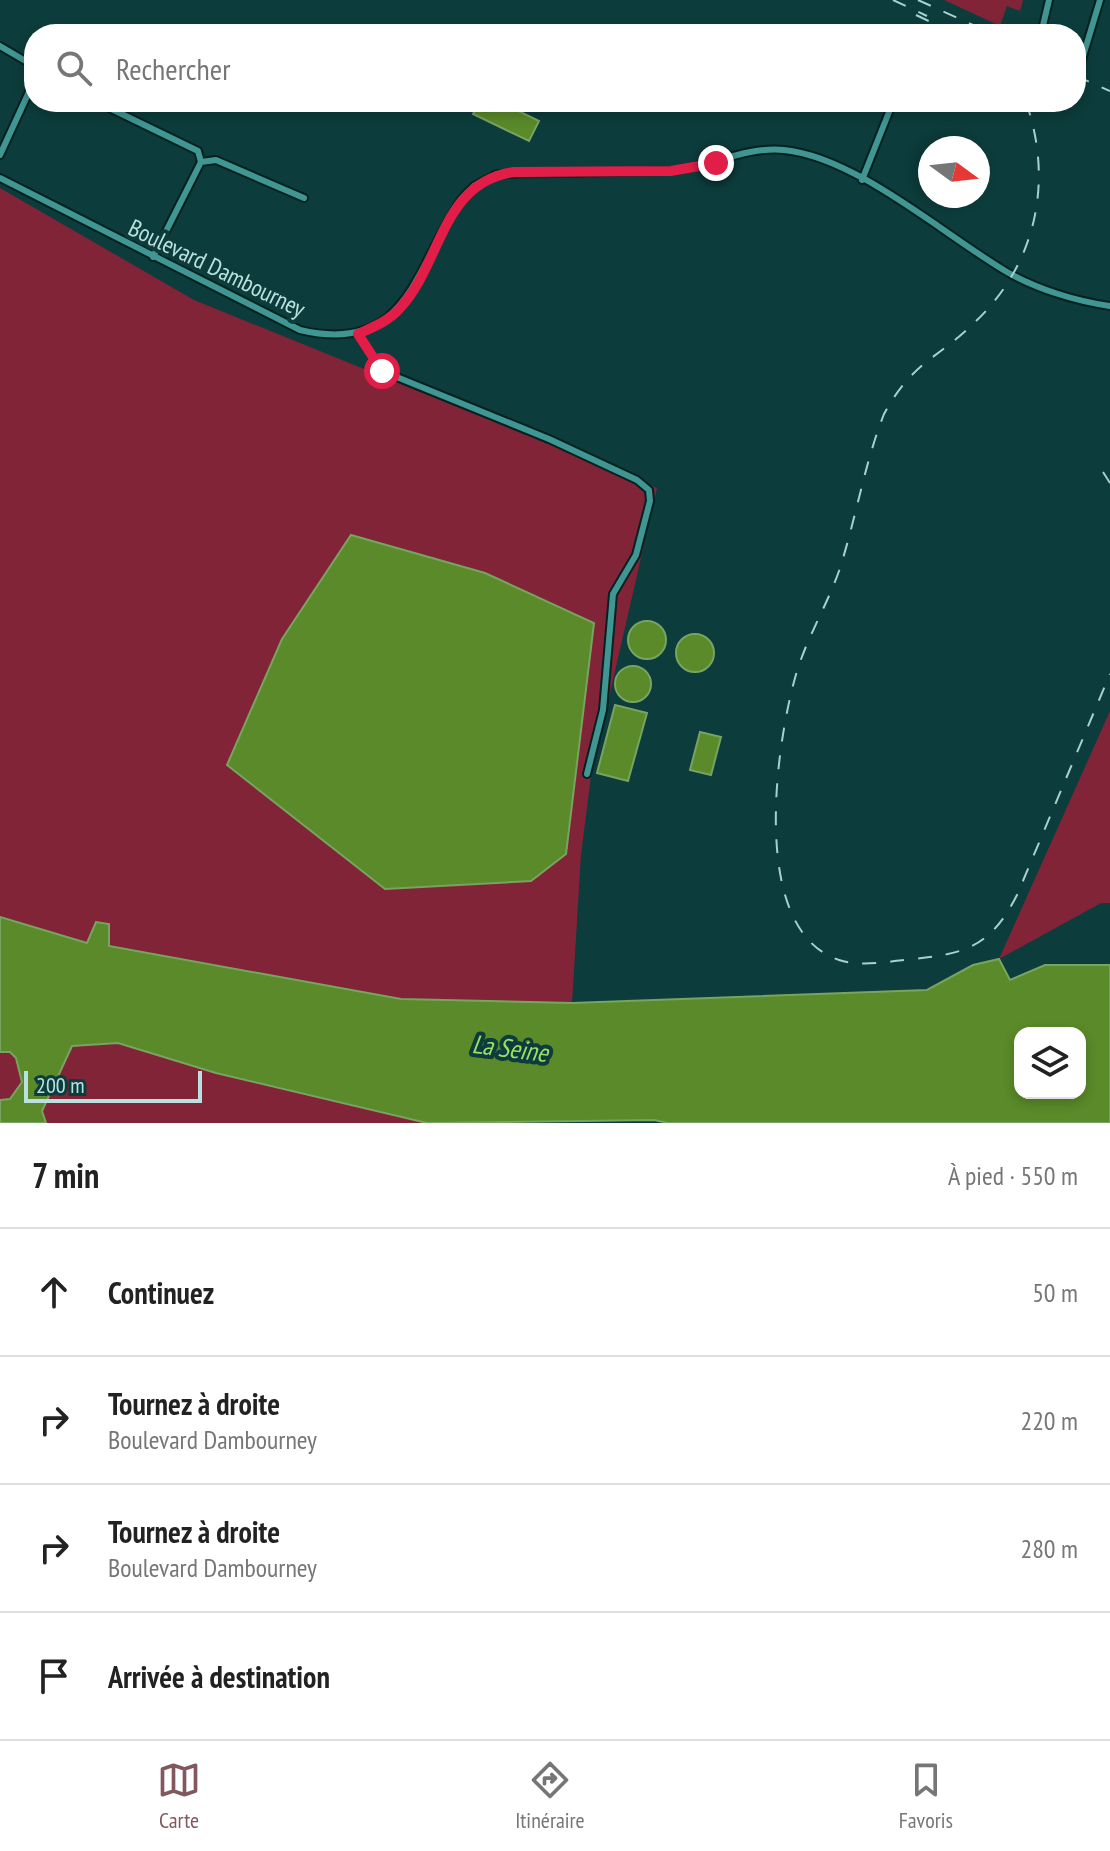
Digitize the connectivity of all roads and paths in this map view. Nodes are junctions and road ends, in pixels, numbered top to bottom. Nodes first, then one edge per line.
1 (1049, 0) edge
2 (1100, 0) edge
3 (1043, 24) edge
4 (1086, 41) edge
5 (0, 46) edge
6 (24, 60) edge
7 (24, 103) edge
8 (118, 112) edge
9 (889, 112) edge
10 (0, 155) edge
11 (201, 162) junction
12 (0, 178) edge
13 (862, 180) junction
14 (304, 198) dead end
15 (153, 257) junction
16 (1110, 306) edge
17 (358, 334) junction
18 (587, 774) dead end

1 - 3 street
2 - 4 street
5 - 6 street
7 - 10 street
8 - 11 street
9 - 13 street
11 - 14 street
11 - 15 street
12 - 15 street, Boulevard Dambourney
13 - 16 street, Boulevard Dambourney
13 - 17 street, Boulevard Dambourney
15 - 17 street, Boulevard Dambourney
17 - 18 street

